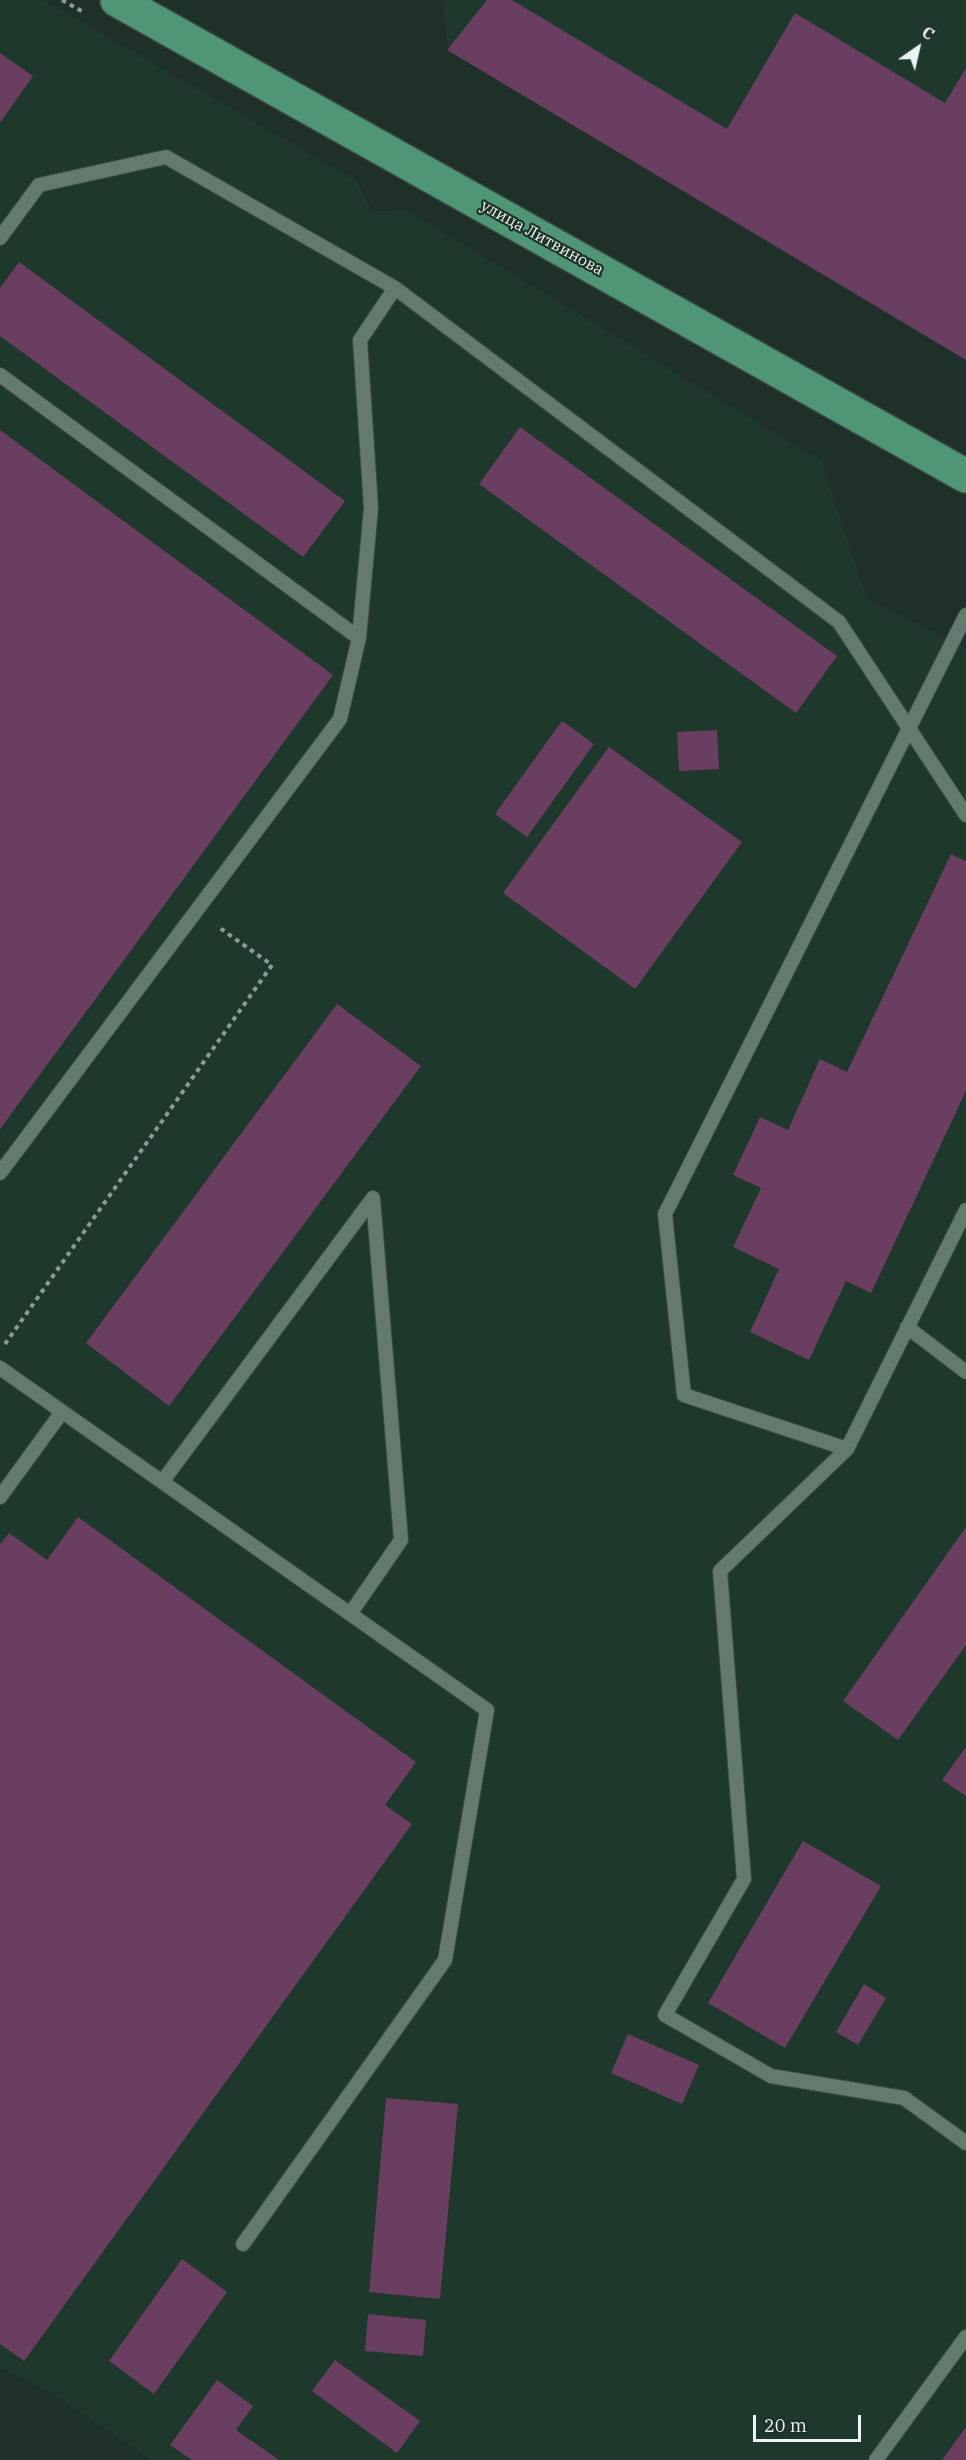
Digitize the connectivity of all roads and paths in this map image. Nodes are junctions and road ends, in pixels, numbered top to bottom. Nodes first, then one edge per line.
1 (117, 0) edge
2 (0, 238) edge
3 (394, 288) junction
4 (0, 375) edge
5 (966, 476) edge
6 (966, 615) edge
7 (359, 638) junction
8 (910, 729) junction
9 (966, 814) edge
10 (196, 911) junction
11 (0, 1173) edge
12 (966, 1209) edge
13 (907, 1327) junction
14 (0, 1352) edge
15 (0, 1368) edge
16 (966, 1372) edge
17 (62, 1412) junction
18 (847, 1449) junction
19 (162, 1482) junction
20 (0, 1497) edge
21 (350, 1614) junction
22 (966, 2143) edge
23 (243, 2244) dead end
24 (966, 2337) edge
25 (876, 2460) edge

1 - 5 main road, улица Литвинова
2 - 3 lane
3 - 7 lane
3 - 8 lane
4 - 7 lane
6 - 8 lane
7 - 10 lane
8 - 9 lane
8 - 18 lane
10 - 11 lane
10 - 14 path
12 - 13 lane
13 - 16 lane
13 - 18 lane
15 - 17 lane
17 - 19 lane
17 - 20 lane
18 - 22 lane
19 - 21 lane
19 - 21 lane
21 - 23 lane
24 - 25 lane

